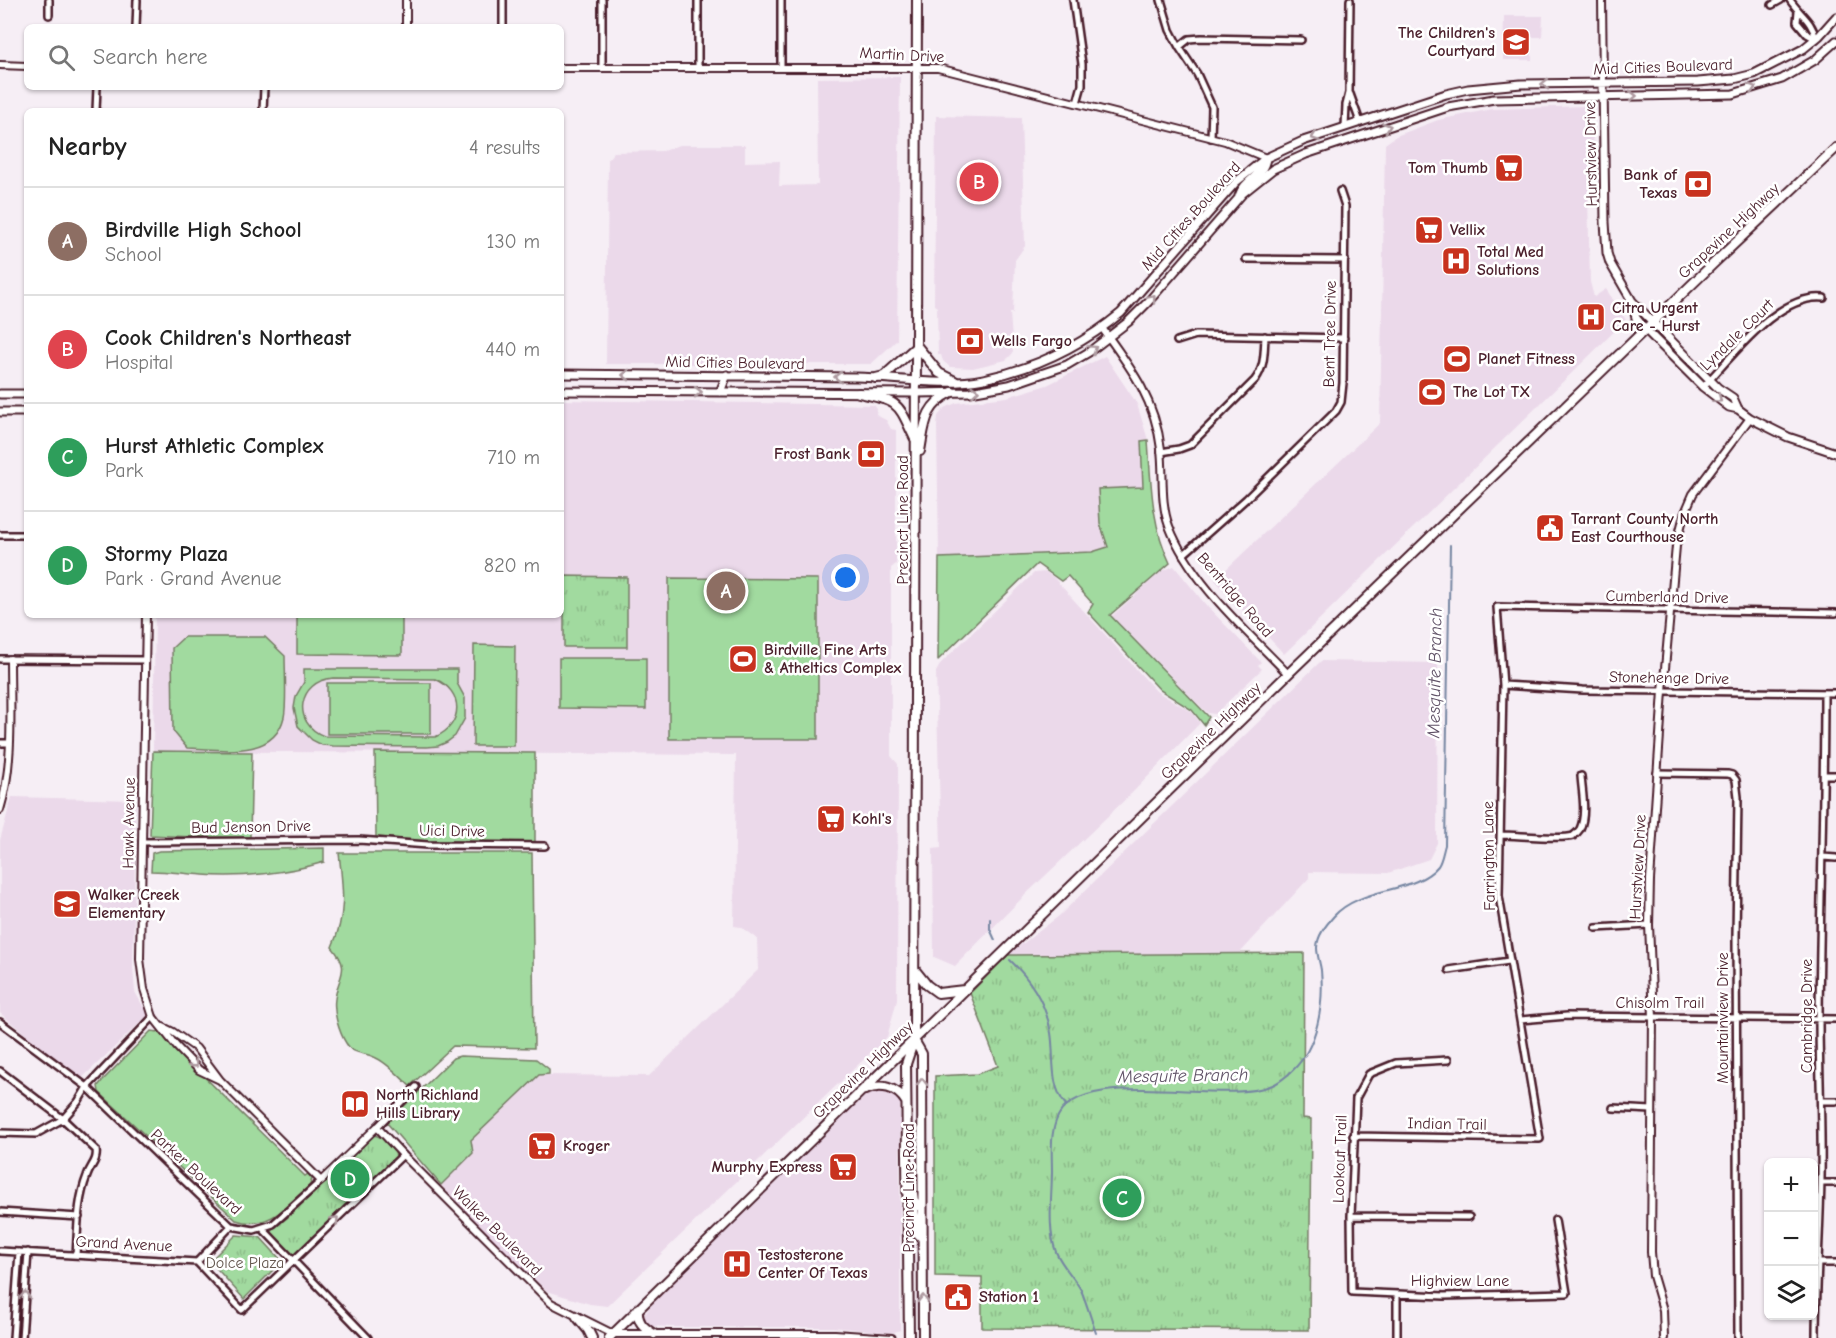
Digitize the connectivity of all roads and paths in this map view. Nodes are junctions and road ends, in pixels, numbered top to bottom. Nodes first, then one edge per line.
1 (49, 0) edge
2 (137, 0) edge
3 (406, 0) edge
4 (503, 0) edge
5 (602, 0) edge
6 (699, 0) edge
7 (781, 0) edge
8 (917, 0) edge
9 (1073, 0) edge
10 (1161, 0) edge
11 (1350, 0) edge
12 (1602, 0) edge
13 (1781, 0) edge
14 (1790, 0) edge
15 (1772, 5) dead end
16 (49, 15) dead end
17 (1836, 17) edge
18 (136, 24) edge
19 (406, 24) edge
20 (503, 24) edge
21 (1816, 39) junction
22 (1301, 40) dead end
23 (1836, 41) edge
24 (1179, 47) junction
25 (1827, 50) junction
26 (0, 65) edge
27 (24, 66) edge
28 (698, 67) junction
29 (781, 67) junction
30 (917, 67) junction
31 (564, 68) edge
32 (602, 68) junction
33 (1698, 82) junction
34 (1603, 83) junction
35 (1468, 89) junction
36 (97, 90) edge
37 (264, 90) edge
38 (1349, 93) junction
39 (1698, 95) junction
40 (1604, 97) junction
41 (1077, 103) junction
42 (1470, 103) junction
43 (96, 108) edge
44 (263, 108) edge
45 (1360, 122) junction
46 (1345, 127) junction
47 (1211, 138) junction
48 (1836, 148) edge
49 (1266, 158) junction
50 (1340, 191) dead end
51 (1238, 198) junction
52 (1246, 259) dead end
53 (1345, 260) junction
54 (1824, 298) dead end
55 (1632, 301) junction
56 (1652, 323) junction
57 (1102, 328) junction
58 (1645, 329) junction
59 (1265, 336) junction
60 (1109, 338) junction
61 (1344, 338) junction
62 (1177, 341) dead end
63 (917, 346) junction
64 (1022, 369) junction
65 (564, 374) edge
66 (727, 375) junction
67 (876, 378) junction
68 (917, 380) junction
69 (1710, 380) junction
70 (956, 381) junction
71 (1703, 387) junction
72 (996, 388) junction
73 (564, 391) edge
74 (720, 392) junction
75 (731, 392) junction
76 (952, 392) junction
77 (859, 393) junction
78 (916, 393) junction
79 (0, 394) edge
80 (24, 394) edge
81 (1738, 409) junction
82 (0, 412) edge
83 (24, 412) edge
84 (1750, 418) junction
85 (916, 443) junction
86 (1161, 452) junction
87 (1836, 453) edge
88 (916, 457) junction
89 (0, 535) edge
90 (24, 535) edge
91 (1183, 555) junction
92 (1497, 607) joint
93 (1670, 611) junction
94 (1836, 613) edge
95 (146, 618) edge
96 (0, 659) edge
97 (10, 659) junction
98 (145, 660) junction
99 (1288, 674) junction
100 (1503, 685) junction
101 (1663, 691) junction
102 (1824, 693) junction
103 (1836, 693) edge
104 (0, 743) edge
105 (9, 743) junction
106 (1657, 773) junction
107 (1824, 775) junction
108 (1836, 775) edge
109 (1581, 776) dead end
110 (2, 797) edge
111 (0, 810) edge
112 (1501, 835) junction
113 (359, 840) joint
114 (142, 842) junction
115 (545, 846) dead end
116 (1823, 857) junction
117 (1836, 858) edge
118 (1649, 925) junction
119 (1596, 928) dead end
120 (1509, 961) junction
121 (915, 970) junction
122 (1449, 970) dead end
123 (965, 990) junction
124 (153, 1017) junction
125 (1653, 1017) junction
126 (1737, 1017) junction
127 (1819, 1018) junction
128 (1836, 1019) edge
129 (1520, 1020) junction
130 (0, 1022) edge
131 (163, 1027) junction
132 (914, 1040) junction
133 (1448, 1060) dead end
134 (0, 1071) edge
135 (220, 1080) junction
136 (87, 1087) junction
137 (416, 1087) dead end
138 (856, 1096) junction
139 (1821, 1101) junction
140 (1836, 1101) edge
141 (906, 1103) junction
142 (1613, 1108) dead end
143 (1652, 1110) junction
144 (63, 1119) junction
145 (377, 1127) junction
146 (0, 1133) edge
147 (1353, 1136) junction
148 (1540, 1138) joint
149 (403, 1155) junction
150 (907, 1163) junction
151 (321, 1181) junction
152 (1821, 1183) junction
153 (1836, 1183) edge
154 (907, 1208) junction
155 (922, 1208) junction
156 (0, 1212) edge
157 (1351, 1216) junction
158 (79, 1217) junction
159 (1469, 1217) dead end
160 (1556, 1220) dead end
161 (231, 1226) junction
162 (263, 1229) junction
163 (1818, 1231) edge
164 (922, 1238) junction
165 (0, 1251) edge
166 (19, 1252) junction
167 (28, 1252) junction
168 (76, 1255) junction
169 (293, 1260) junction
170 (197, 1262) junction
171 (1818, 1263) edge
172 (1836, 1263) edge
173 (1816, 1266) edge
174 (1352, 1292) joint
175 (1397, 1294) junction
176 (638, 1309) junction
177 (577, 1317) junction
178 (654, 1334) junction
179 (611, 1336) edge
180 (13, 1338) edge
181 (22, 1338) edge
182 (368, 1338) edge
183 (592, 1338) edge
184 (892, 1338) edge
185 (909, 1338) edge
186 (922, 1338) edge
187 (1397, 1338) edge
188 (1664, 1338) edge
189 (1738, 1338) edge
190 (1816, 1338) edge

1 - 16 street
2 - 18 street
3 - 19 street
4 - 20 street
5 - 32 street
6 - 28 street
7 - 29 street
8 - 30 main road, Precinct Line Road
9 - 41 street
10 - 24 street
11 - 38 street
12 - 34 street, Hurstview Drive
13 - 15 street
14 - 21 street
17 - 21 main road, Mid Cities Boulevard
21 - 25 main road
21 - 33 main road, Mid Cities Boulevard
22 - 24 street
23 - 25 main road, Mid Cities Boulevard
24 - 47 street
39 -> 25 main road, Mid Cities Boulevard
26 - 27 street
28 - 29 street, Martin Drive
28 - 32 street, Martin Drive
29 - 30 street, Martin Drive
30 - 41 street, Martin Drive
30 - 63 main road, Precinct Line Road
31 - 32 street, Martin Drive
33 - 34 main road, Mid Cities Boulevard
33 - 39 main road
34 -> 35 main road, Mid Cities Boulevard
34 - 40 main road, Hurstview Drive
35 - 42 main road
35 - 45 main road, Mid Cities Boulevard
36 - 43 street
37 - 44 street
38 - 45 street
38 - 46 street
40 -> 39 main road, Mid Cities Boulevard
40 - 42 main road, Mid Cities Boulevard
40 - 55 main road, Hurstview Drive
41 - 47 street, Martin Drive
51 -> 42 main road, Mid Cities Boulevard
45 - 46 main road, Mid Cities Boulevard
46 -> 49 main road, Mid Cities Boulevard
47 - 49 street, Martin Drive
48 - 56 main road, Grapevine Highway
49 - 51 main road
49 - 57 main road, Mid Cities Boulevard
50 - 53 street, Bent Tree Drive
60 -> 51 main road, Mid Cities Boulevard
52 - 53 street
53 - 61 street, Bent Tree Drive
54 - 69 street, Lyndale Court
55 - 56 main road, Hurstview Drive
55 - 58 main road, Hurstview Drive
56 - 58 main road, Grapevine Highway
56 - 69 main road, Hurstview Drive
57 - 60 street, Bentridge Road
57 - 64 main road, Mid Cities Boulevard
58 - 71 main road, Hurstview Drive
58 - 99 main road, Grapevine Highway
59 - 61 street
59 - 62 street
59 - 86 street
72 -> 60 main road, Mid Cities Boulevard
60 - 86 street, Bentridge Road
61 - 91 street, Bent Tree Drive
63 - 67 main road
63 - 68 main road, Precinct Line Road
63 - 70 main road
64 - 70 main road, Mid Cities Boulevard
64 - 72 main road
66 -> 65 main road, Mid Cities Boulevard
67 -> 66 main road, Mid Cities Boulevard
66 - 74 main road
66 - 75 main road
67 - 68 main road, Mid Cities Boulevard
68 - 70 main road, Mid Cities Boulevard
68 - 78 main road, Precinct Line Road
69 - 71 street, Lyndale Court
69 - 81 main road, Hurstview Drive
71 -> 81 main road, Hurstview Drive
76 -> 72 main road, Mid Cities Boulevard
73 -> 74 main road, Mid Cities Boulevard
74 - 75 main road, Mid Cities Boulevard
75 - 77 main road, Mid Cities Boulevard
76 - 78 main road, Mid Cities Boulevard
76 - 88 main road
77 - 78 main road, Mid Cities Boulevard
77 - 85 main road
78 - 85 main road, Precinct Line Road
79 - 80 main road
81 - 84 main road
82 - 83 main road
84 - 87 main road
84 - 93 street, Hurstview Drive
85 - 88 main road, Precinct Line Road
86 - 91 street, Bentridge Road
88 - 121 main road, Precinct Line Road
89 - 90 street
91 - 99 street, Bentridge Road
92 - 93 street, Cumberland Drive
92 - 100 street, Farrington Lane
93 - 94 street, Cumberland Drive
93 - 101 street, Hurstview Drive
95 - 98 street, Hawk Avenue
96 - 97 street
97 - 98 street
97 - 105 street
98 - 114 street, Hawk Avenue
99 - 123 main road, Grapevine Highway
100 - 101 street, Stonehenge Drive
100 - 112 street, Farrington Lane
101 - 102 street, Stonehenge Drive
101 - 106 street, Hurstview Drive
102 - 103 street, Stonehenge Drive
102 - 107 street, Cambridge Drive
104 - 105 street
105 - 110 street
106 - 118 street, Hurstview Drive
106 - 126 street, Mountainview Drive
107 - 108 street
107 - 116 street, Cambridge Drive
109 - 112 street
110 - 111 street
112 - 120 street, Farrington Lane
113 - 114 street, Bud Jenson Drive
113 - 115 street, Uici Drive
114 - 124 street, Hawk Avenue
116 - 117 street
116 - 127 street, Cambridge Drive
118 - 119 street
118 - 125 street, Hurstview Drive
120 - 122 street
120 - 129 street, Farrington Lane
121 - 123 main road
121 - 132 main road, Precinct Line Road
123 - 132 main road, Grapevine Highway
124 - 131 street, Hawk Avenue
124 - 136 street
125 - 126 street, Chisolm Trail
125 - 129 street, Chisolm Trail
125 - 143 street, Hurstview Drive
126 - 127 street, Chisolm Trail
126 - 189 street, Mountainview Drive
127 - 128 street, Chisolm Trail
127 - 139 street, Cambridge Drive
129 - 148 street, Farrington Lane
130 - 136 street, Parker Boulevard
131 - 135 street, Hawk Avenue
131 -> 135 street, Hawk Avenue
132 - 138 main road, Grapevine Highway
132 - 141 main road, Precinct Line Road
155 -> 132 main road, Precinct Line Road
133 - 147 street, Lookout Trail
134 - 144 street
135 - 151 street, Hawk Avenue
136 - 144 street
136 - 161 street, Parker Boulevard
137 - 145 street
138 - 141 main road
138 - 176 main road, Grapevine Highway
139 - 140 street
139 - 152 street, Cambridge Drive
141 - 150 main road, Precinct Line Road
142 - 143 street
143 - 188 street, Hurstview Drive
144 - 146 street
144 - 158 street
145 - 149 street, Walker Boulevard
145 - 151 street
147 - 148 street, Indian Trail
147 - 157 street, Lookout Trail
169 -> 149 street
149 - 177 street, Walker Boulevard
150 - 154 main road, Precinct Line Road
150 - 155 main road
151 - 162 street
152 - 153 street
152 - 163 street, Cambridge Drive
154 - 164 main road
154 - 185 main road, Precinct Line Road
155 - 164 main road, Precinct Line Road
156 - 158 street
157 - 159 street
157 - 174 street, Lookout Trail
158 - 168 street
160 - 175 street, Highview Lane
161 - 162 street, Parker Boulevard
161 - 170 street
162 - 169 street
186 -> 164 main road, Precinct Line Road
165 - 166 street, Grand Avenue
166 - 167 street, Grand Avenue
166 - 180 street
167 - 168 street, Grand Avenue
181 -> 167 street
168 - 170 street, Grand Avenue
169 - 170 street
169 - 182 street
171 - 172 street
173 - 190 street, Cambridge Drive
174 - 175 street, Highview Lane
175 - 187 street
176 - 178 main road
176 - 179 main road, Grapevine Highway
177 - 179 street, Walker Boulevard
177 - 183 main road
178 - 179 street
178 - 184 street

